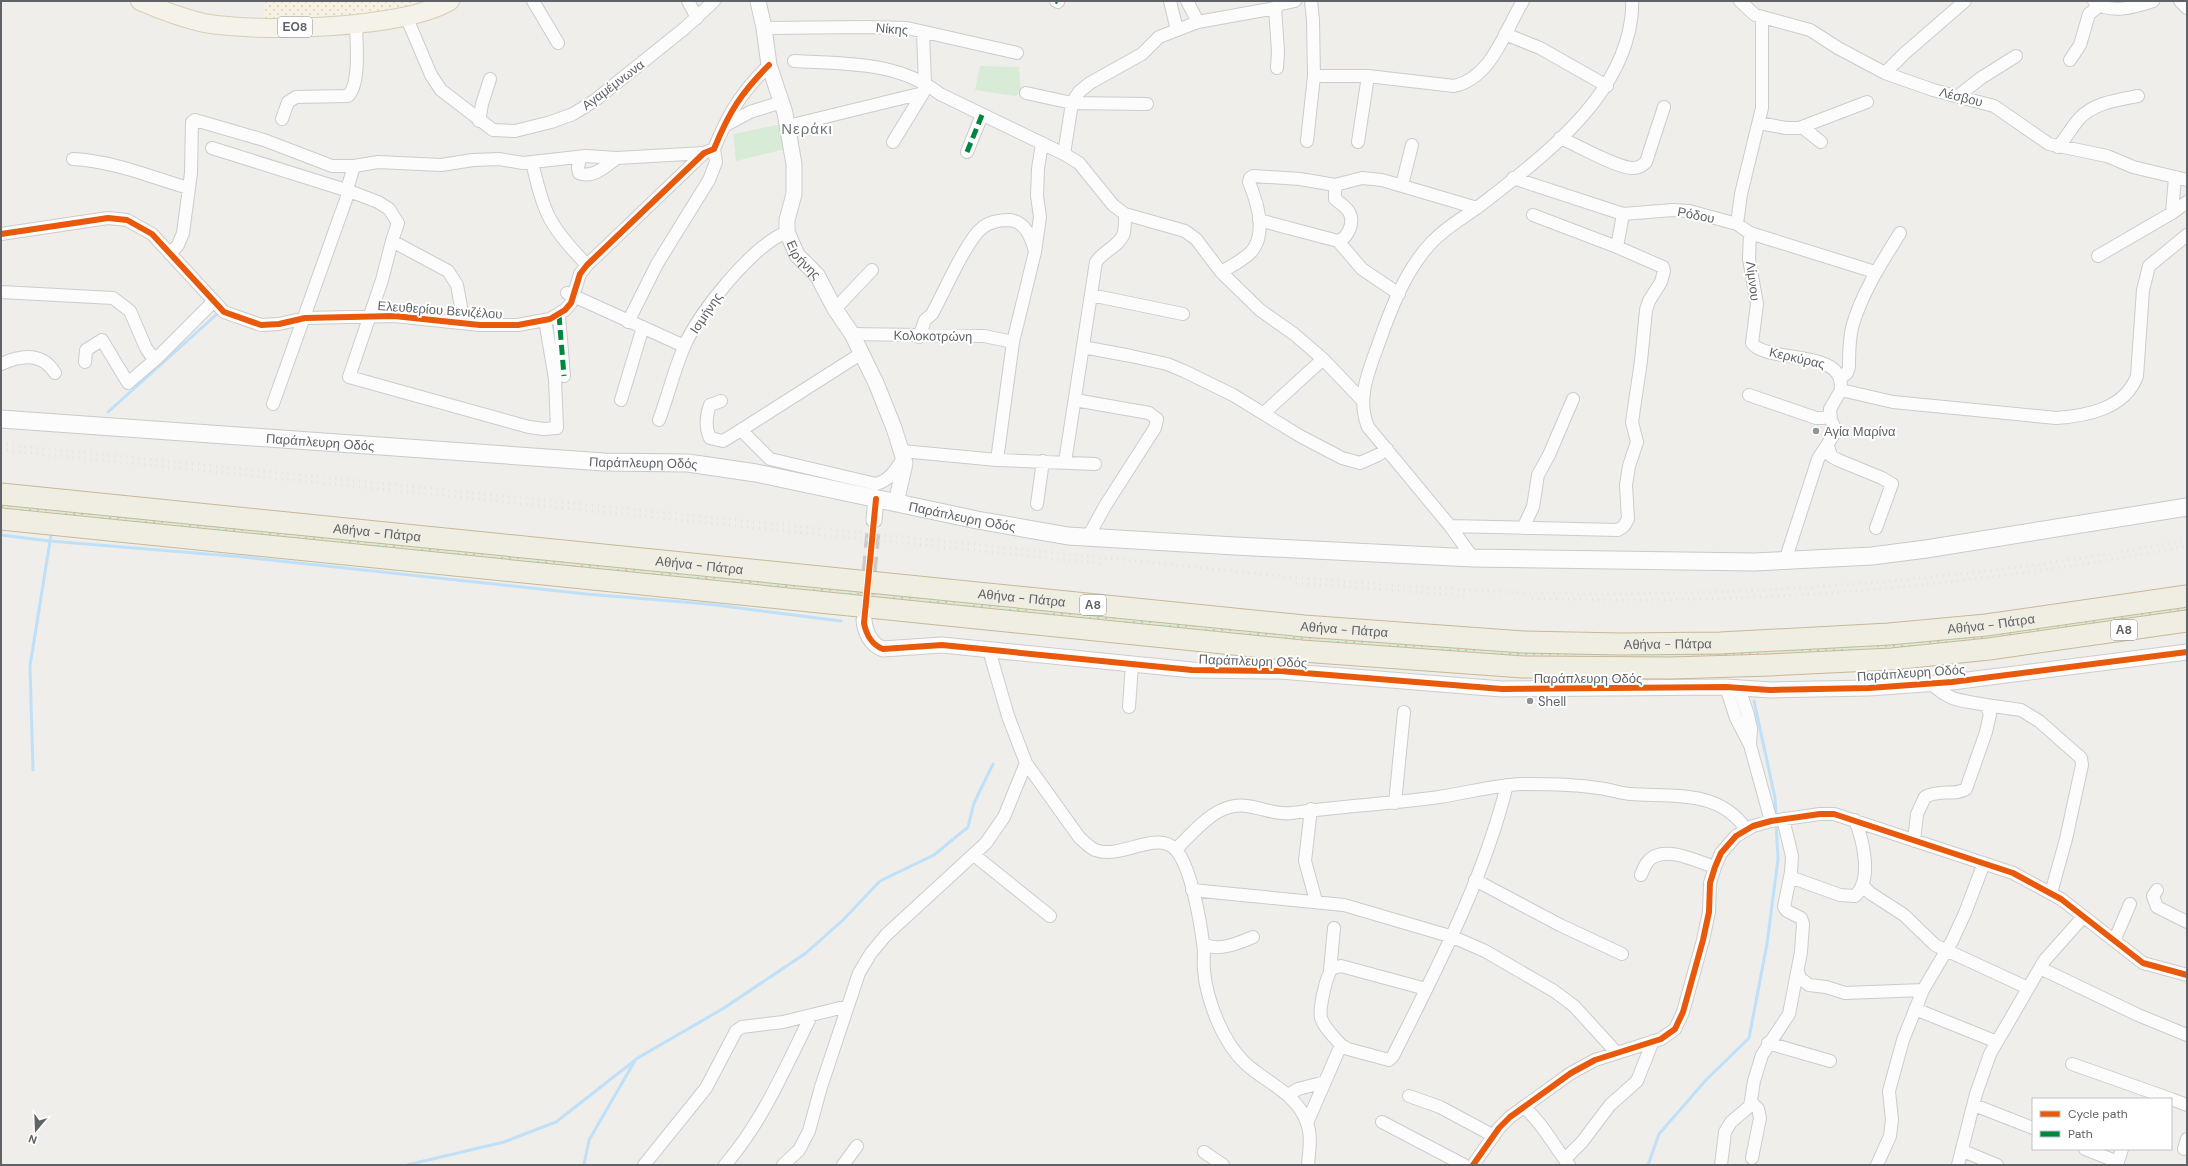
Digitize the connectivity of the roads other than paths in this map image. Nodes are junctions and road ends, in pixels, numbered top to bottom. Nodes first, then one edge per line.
1 (140, 1) edge
2 (450, 1) edge
3 (533, 1) edge
4 (688, 1) edge
5 (714, 1) edge
6 (1170, 1) edge
7 (1187, 1) edge
8 (1295, 1) edge
9 (1311, 1) edge
10 (1523, 1) edge
11 (1632, 1) edge
12 (1740, 1) edge
13 (1965, 1) edge
14 (2153, 1) edge
15 (2180, 1) edge
16 (759, 2) edge
17 (2096, 3) edge
18 (1275, 8) junction
19 (2187, 8) edge
20 (406, 16) junction
21 (697, 18) junction
22 (1762, 18) junction
23 (1198, 22) junction
24 (356, 24) junction
25 (764, 28) junction
26 (1177, 30) junction
27 (923, 33) junction
28 (1505, 34) junction
29 (558, 43) dead end
30 (1017, 53) dead end
31 (2016, 56) dead end
32 (2070, 60) dead end
33 (794, 61) dead end
34 (769, 64) junction
35 (1277, 68) dead end
36 (1885, 73) junction
37 (1314, 76) junction
38 (1368, 76) junction
39 (490, 79) dead end
40 (1607, 86) junction
41 (924, 88) junction
42 (1026, 93) dead end
43 (1958, 96) junction
44 (2138, 96) dead end
45 (782, 102) junction
46 (1866, 102) dead end
47 (1072, 103) junction
48 (1147, 104) dead end
49 (1664, 107) dead end
50 (982, 115) junction
51 (282, 119) dead end
52 (479, 121) junction
53 (1758, 122) junction
54 (724, 126) junction
55 (788, 126) junction
56 (1802, 127) junction
57 (1560, 138) junction
58 (1307, 141) dead end
59 (893, 142) dead end
60 (1358, 142) dead end
61 (1821, 142) dead end
62 (1042, 143) junction
63 (1412, 145) dead end
64 (2058, 147) junction
65 (212, 148) dead end
66 (709, 151) junction
67 (968, 152) dead end
68 (1064, 154) junction
69 (580, 157) junction
70 (617, 158) junction
71 (73, 159) dead end
72 (532, 162) junction
73 (354, 166) junction
74 (2175, 177) junction
75 (1513, 178) junction
76 (2187, 180) edge
77 (1335, 185) junction
78 (1402, 185) junction
79 (188, 188) junction
80 (349, 191) junction
81 (2187, 202) edge
82 (1477, 208) junction
83 (2172, 213) junction
84 (1125, 214) junction
85 (1623, 214) junction
86 (1533, 215) dead end
87 (1259, 220) junction
88 (1737, 224) junction
89 (787, 232) junction
90 (1750, 233) junction
91 (1900, 233) dead end
92 (1, 234) edge
93 (2187, 235) edge
94 (392, 241) junction
95 (1338, 241) junction
96 (1616, 247) junction
97 (1036, 252) junction
98 (170, 254) junction
99 (2098, 256) dead end
100 (587, 265) junction
101 (872, 270) dead end
102 (1221, 272) junction
103 (1875, 272) junction
104 (1, 292) edge
105 (1091, 294) junction
106 (1399, 294) junction
107 (570, 295) junction
108 (214, 302) junction
109 (835, 308) junction
110 (1183, 314) dead end
111 (559, 315) junction
112 (370, 316) junction
113 (305, 318) junction
114 (545, 320) junction
115 (628, 322) junction
116 (464, 323) junction
117 (643, 327) junction
118 (852, 334) junction
119 (919, 337) junction
120 (1013, 342) junction
121 (684, 346) junction
122 (1083, 347) junction
123 (1759, 350) joint
124 (862, 353) junction
125 (157, 358) junction
126 (1323, 359) junction
127 (85, 362) dead end
128 (1, 364) edge
129 (55, 373) dead end
130 (564, 376) dead end
131 (1840, 378) junction
132 (1841, 390) junction
133 (1748, 395) dead end
134 (1573, 399) dead end
135 (621, 400) dead end
136 (1075, 400) junction
137 (1362, 400) junction
138 (721, 401) dead end
139 (273, 404) dead end
140 (1264, 413) junction
141 (1830, 416) junction
142 (1, 419) edge
143 (659, 420) dead end
144 (741, 430) junction
145 (1828, 446) junction
146 (1387, 449) junction
147 (903, 454) junction
148 (997, 460) junction
149 (1043, 461) junction
150 (1064, 462) junction
151 (1095, 464) dead end
152 (1, 494) edge
153 (876, 499) junction
154 (896, 503) junction
155 (1037, 504) dead end
156 (2187, 507) edge
157 (1, 519) edge
158 (874, 520) tunnel mouth
159 (1450, 526) junction
160 (1523, 528) junction
161 (1876, 528) dead end
162 (1088, 537) junction
163 (1473, 558) junction
164 (1785, 561) junction
165 (2187, 596) edge
166 (864, 620) tunnel mouth
167 (2187, 621) edge
168 (989, 650) junction
169 (2187, 652) edge
170 (1132, 664) junction
171 (1931, 683) junction
172 (1732, 688) junction
173 (1986, 705) junction
174 (1129, 707) dead end
175 (1404, 712) dead end
176 (1026, 763) junction
177 (1507, 785) junction
178 (1395, 803) junction
179 (1311, 809) junction
180 (1783, 819) junction
181 (1855, 820) junction
182 (1771, 821) junction
183 (1746, 829) junction
184 (1914, 841) junction
185 (1176, 849) junction
186 (974, 855) junction
187 (1984, 863) junction
188 (1715, 867) junction
189 (1641, 875) dead end
190 (1790, 877) junction
191 (1475, 880) junction
192 (1862, 885) junction
193 (1192, 890) junction
194 (2157, 890) dead end
195 (2051, 893) junction
196 (1316, 901) junction
197 (2130, 904) dead end
198 (1050, 916) dead end
199 (2083, 917) junction
200 (2187, 922) edge
201 (1334, 928) dead end
202 (1253, 937) dead end
203 (1453, 937) junction
204 (2115, 939) junction
205 (1204, 944) junction
206 (1946, 951) junction
207 (1622, 954) dead end
208 (2040, 968) junction
209 (1330, 971) junction
210 (1798, 972) junction
211 (2186, 972) edge
212 (2028, 988) junction
213 (1426, 989) junction
214 (1923, 990) junction
215 (848, 1006) junction
216 (1915, 1009) junction
217 (811, 1016) junction
218 (2187, 1035) edge
219 (1653, 1041) junction
220 (1997, 1042) junction
221 (1768, 1043) junction
222 (1342, 1045) junction
223 (1616, 1052) junction
224 (1830, 1061) dead end
225 (2072, 1064) dead end
226 (1325, 1082) junction
227 (2138, 1094) edge
228 (1288, 1095) junction
229 (1409, 1096) dead end
230 (2164, 1098) edge
231 (2172, 1099) edge
232 (1751, 1102) junction
233 (1974, 1105) junction
234 (2187, 1105) edge
235 (1524, 1107) junction
236 (1382, 1122) dead end
237 (1307, 1123) junction
238 (2032, 1128) edge
239 (1494, 1136) junction
240 (857, 1146) dead end
241 (2088, 1150) edge
242 (2122, 1150) edge
243 (1963, 1151) junction
244 (1204, 1152) dead end
245 (1752, 1158) dead end
246 (1567, 1162) edge
247 (2118, 1164) edge
248 (644, 1165) edge
249 (725, 1165) edge
250 (784, 1165) edge
251 (843, 1165) edge
252 (1223, 1165) edge
253 (1308, 1165) edge
254 (1464, 1165) edge
255 (1473, 1165) edge
256 (1721, 1165) edge
257 (1877, 1165) edge
258 (1958, 1165) edge
259 (1997, 1165) edge

1 - 24 main road, ΕΟ8
2 - 20 main road, ΕΟ8
3 - 29 street
4 - 21 street
5 - 21 street, Αγαμέμνωνα
6 - 26 street
7 - 23 street
8 - 18 street
9 - 37 street
10 - 28 street
11 - 40 street
12 - 22 street, Λέσβου
13 - 36 street
14 - 17 street
15 - 19 street
16 - 25 street, Ειρήνης
17 - 32 street
18 - 23 street
18 - 35 street
20 - 24 main road, ΕΟ8
20 - 52 street
21 - 52 street, Αγαμέμνωνα
22 - 36 street, Λέσβου
22 - 53 street
23 - 26 street
24 - 51 street
25 - 27 street, Νίκης
25 - 34 street, Ειρήνης
26 - 47 street
27 - 30 street, Νίκης
27 - 41 street
28 - 38 street
28 - 40 street
31 - 43 street
33 - 41 street
34 - 45 street, Ειρήνης
34 - 54 street, Ελευθερίου Βενιζέλου
36 - 43 street, Λέσβου
37 - 38 street
37 - 58 street
38 - 60 street
39 - 52 street
40 - 57 street
41 - 50 street
41 - 55 street
41 - 59 street
42 - 47 street
43 - 64 street, Λέσβου
44 - 64 street
45 - 54 street
45 - 55 street, Ειρήνης
46 - 56 street
47 - 48 street
47 - 68 street
49 - 57 street
50 - 62 street
50 - 67 street
53 - 56 street
53 - 88 street
54 - 66 street, Ελευθερίου Βενιζέλου
55 - 89 street, Ειρήνης
56 - 61 street
57 - 75 street
62 - 68 street
62 - 97 street
63 - 78 street
64 - 74 street, Λέσβου
65 - 80 street
66 - 70 street
66 - 100 street, Ελευθερίου Βενιζέλου
66 - 115 street
68 - 84 street
69 - 70 street
69 - 70 street
69 - 72 street
71 - 79 street
72 - 73 street
72 - 100 street
73 - 79 street
73 - 80 street
74 - 76 street, Λέσβου
74 - 83 street
75 - 82 street
75 - 85 street, Ρόδου
77 - 78 street
77 - 87 street
77 - 95 street
78 - 82 street
79 - 98 street
80 - 94 street
80 - 113 street
81 - 83 street
82 - 106 street
83 - 99 street
84 - 102 street
84 - 105 street
85 - 88 street, Ρόδου
85 - 96 street
86 - 96 street
87 - 95 street
87 - 102 street
88 - 90 street, Ρόδου
89 - 109 street, Ειρήνης
89 - 121 street, Ισμήνης
90 - 103 street, Ρόδου
90 - 123 street, Λίμνου
91 - 103 street
92 - 98 street, Ελευθερίου Βενιζέλου
93 - 132 street
94 - 112 street
94 - 116 street
95 - 106 street
96 - 160 street
97 - 119 street
97 - 120 street
98 - 108 street, Ελευθερίου Βενιζέλου
100 - 107 street, Ελευθερίου Βενιζέλου
101 - 109 street
102 - 126 street
103 - 131 street
104 - 125 street
105 - 110 street
105 - 122 street
106 - 137 street
107 - 111 street, Ελευθερίου Βενιζέλου
107 - 115 street
108 - 113 street, Ελευθερίου Βενιζέλου
108 - 125 street
109 - 118 street, Ειρήνης
111 - 114 street, Ελευθερίου Βενιζέλου
111 - 130 street
112 - 113 street, Ελευθερίου Βενιζέλου
112 - 114 street
112 - 116 street, Ελευθερίου Βενιζέλου
113 - 139 street
114 - 116 street, Ελευθερίου Βενιζέλου
115 - 117 street
117 - 121 street
117 - 135 street
118 - 119 street, Κολοκοτρώνη
118 - 124 street, Ειρήνης
119 - 120 street, Κολοκοτρώνη
120 - 148 street
121 - 143 street, Ισμήνης
122 - 136 street
122 - 140 street
123 - 131 street, Κερκύρας
124 - 144 street
124 - 147 street, Ειρήνης
125 - 127 street
126 - 137 street
126 - 140 street
128 - 129 street
131 - 132 street, Κερκύρας
132 - 141 street
133 - 141 street
134 - 160 street
136 - 150 street
136 - 162 street
137 - 146 street
138 - 144 street
140 - 146 street
141 - 145 street
142 - 153 main road, Παράπλευρη Οδός
144 - 147 street
145 - 161 street
145 - 164 street
146 - 159 street
147 - 148 street
147 - 154 street, Ειρήνης
148 - 149 street
149 - 150 street
149 - 155 street
150 - 151 street
152 - 165 highway, Αθήνα - Πάτρα / Α8
153 - 154 main road, Παράπλευρη Οδός
153 - 158 street
154 - 162 main road, Παράπλευρη Οδός
156 - 164 main road, Παράπλευρη Οδός
157 - 167 highway, Αθήνα - Πάτρα / Α8
159 - 160 street
159 - 163 street
162 - 163 main road, Παράπλευρη Οδός
163 - 164 main road, Παράπλευρη Οδός
166 - 168 street, Παράπλευρη Οδός
168 - 170 street, Παράπλευρη Οδός
168 - 176 street
169 - 171 street, Παράπλευρη Οδός
170 - 172 street, Παράπλευρη Οδός
170 - 174 street
171 - 172 street, Παράπλευρη Οδός
171 - 173 street
172 - 182 street
173 - 184 street
173 - 195 street
175 - 178 street
176 - 185 street
176 - 186 street
177 - 178 street
177 - 183 street
177 - 191 street
178 - 179 street
179 - 185 street
179 - 196 street
180 - 181 street
180 - 182 street
180 - 190 street
181 - 184 street
181 - 192 street
182 - 183 street
183 - 188 street
184 - 187 street
185 - 193 street
186 - 198 street
186 - 215 street
187 - 195 street
187 - 206 street
188 - 189 street
188 - 219 street
190 - 192 street
190 - 210 street
191 - 203 street
191 - 207 street
192 - 206 street
193 - 196 street
193 - 205 street
194 - 200 street
195 - 199 street
196 - 203 street
197 - 204 street
199 - 204 street
199 - 208 street
201 - 209 street
202 - 205 street
203 - 213 street
203 - 223 street
204 - 211 street
205 - 228 street
206 - 212 street
206 - 214 street
208 - 212 street
208 - 218 street
209 - 213 street
209 - 222 street
210 - 214 street
210 - 221 street
212 - 220 street
213 - 222 street
214 - 216 street
215 - 217 street
215 - 250 street
216 - 220 street
216 - 257 street
217 - 248 street
217 - 249 street
219 - 223 street
219 - 246 street
220 - 233 street
221 - 224 street
221 - 232 street
222 - 226 street
223 - 235 street
225 - 227 street
226 - 228 street
226 - 237 street
227 - 230 street
228 - 237 street
229 - 239 street
231 - 234 street
232 - 245 street
232 - 256 street
233 - 238 street
233 - 243 street
235 - 239 street
235 - 246 street
236 - 254 street
237 - 253 street
239 - 255 street
240 - 251 street
241 - 247 street
242 - 247 street
243 - 258 street
243 - 259 street
244 - 252 street

